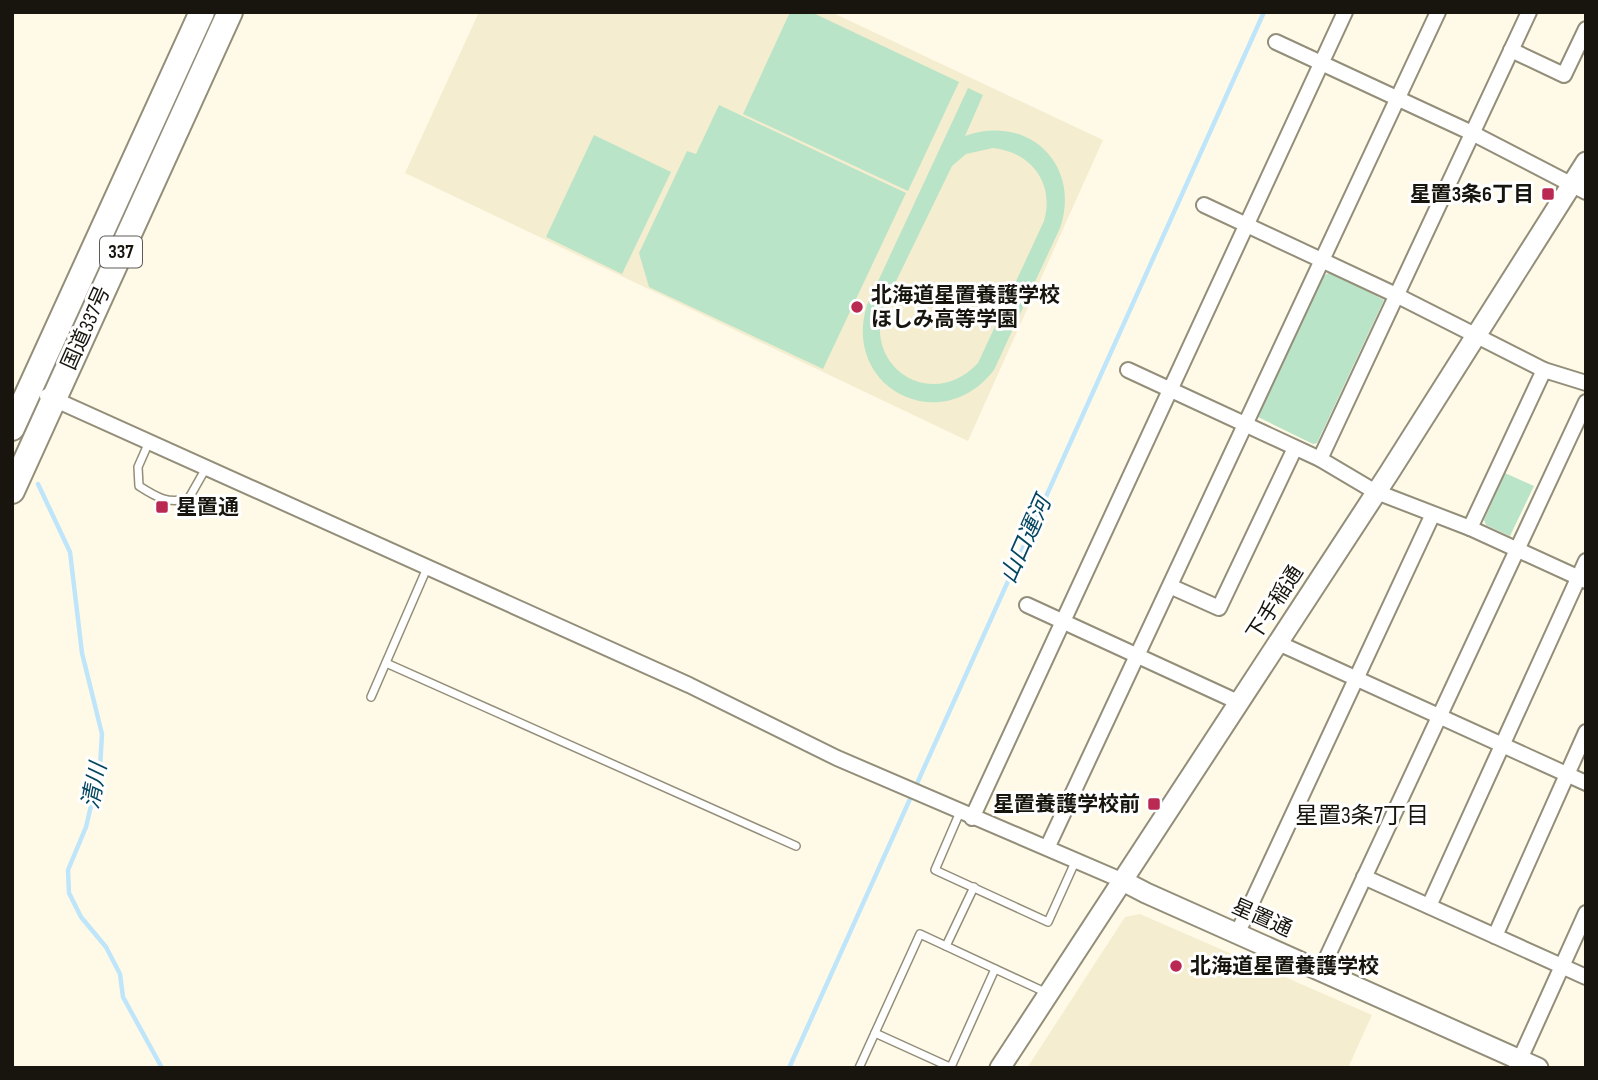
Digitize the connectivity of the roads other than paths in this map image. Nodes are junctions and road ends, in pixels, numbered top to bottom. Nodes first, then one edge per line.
1 (202, 12) edge
2 (230, 12) edge
3 (1345, 12) edge
4 (1438, 12) edge
5 (1529, 12) edge
6 (1586, 29) edge
7 (1276, 42) dead end
8 (1511, 50) junction
9 (1321, 63) junction
10 (1398, 98) junction
11 (1472, 132) junction
12 (1586, 162) edge
13 (1578, 188) edge
14 (1204, 205) dead end
15 (1246, 225) junction
16 (1322, 261) junction
17 (1396, 295) junction
18 (1474, 336) junction
19 (1544, 369) junction
20 (1128, 370) dead end
21 (1586, 383) edge
22 (30, 388) junction
23 (1170, 390) junction
24 (54, 400) junction
25 (1586, 402) edge
26 (1246, 425) junction
27 (12, 428) edge
28 (149, 442) junction
29 (1295, 448) junction
30 (1320, 459) junction
31 (205, 468) junction
32 (12, 491) edge
33 (1374, 491) junction
34 (1432, 516) junction
35 (1470, 528) junction
36 (1517, 550) junction
37 (1586, 561) edge
38 (427, 568) junction
39 (1582, 580) edge
40 (1171, 587) junction
41 (1027, 605) dead end
42 (1063, 621) junction
43 (1276, 642) junction
44 (1139, 656) junction
45 (386, 663) junction
46 (1357, 680) junction
47 (371, 697) dead end
48 (1238, 702) junction
49 (1440, 716) junction
50 (1586, 732) edge
51 (1503, 745) junction
52 (1567, 774) junction
53 (1586, 783) edge
54 (966, 815) junction
55 (796, 846) dead end
56 (1048, 846) junction
57 (1077, 860) junction
58 (1364, 877) junction
59 (1121, 880) junction
60 (974, 887) junction
61 (1429, 906) junction
62 (1586, 913) edge
63 (1238, 932) junction
64 (1495, 936) junction
65 (946, 947) junction
66 (1562, 966) junction
67 (995, 969) junction
68 (1321, 970) junction
69 (1586, 977) edge
70 (1047, 993) junction
71 (875, 1033) junction
72 (1518, 1063) edge
73 (935, 1064) edge
74 (859, 1068) edge
75 (951, 1068) edge
76 (1000, 1068) edge
77 (1538, 1068) edge

1 - 22 highway, 国道337号 / 337
2 - 24 highway, 国道337号 / 337
3 - 9 street
4 - 10 street
5 - 8 street
6 - 8 street
7 - 9 street
8 - 11 street
9 - 10 street
9 - 15 street
10 - 11 street
10 - 16 street
11 - 13 street
11 - 17 street
12 - 13 street, 下手稲通
13 - 18 street, 下手稲通
14 - 15 street
15 - 16 street
15 - 23 street
16 - 17 street
16 - 26 street
17 - 18 street
17 - 30 street
18 - 19 street
18 - 33 street, 下手稲通
19 - 21 street
19 - 35 street
20 - 23 street
22 - 24 street
22 - 27 highway, 国道337号 / 337
23 - 26 street
23 - 42 street
24 - 28 street
24 - 32 highway, 国道337号 / 337
25 - 36 street
26 - 29 street
26 - 40 street
28 - 31 street
28 - 31 lane
29 - 30 street
29 - 40 street
30 - 33 street
31 - 38 street
33 - 34 street
33 - 43 street, 下手稲通
34 - 35 street
34 - 46 street
35 - 36 street
36 - 39 street
36 - 49 street
37 - 39 street
38 - 45 lane
38 - 54 street
39 - 51 street
40 - 44 street
41 - 42 street
42 - 44 street
42 - 54 street
43 - 46 street
43 - 48 street, 下手稲通
44 - 48 street
44 - 56 street
45 - 47 lane
45 - 55 lane
46 - 49 street
46 - 63 street
48 - 59 street, 下手稲通
49 - 51 street
49 - 58 street
50 - 52 street
51 - 52 street
51 - 61 street
52 - 53 street
52 - 64 street
54 - 56 street
54 - 60 lane
56 - 57 street
57 - 59 street
57 - 60 lane
58 - 61 street
58 - 68 street
59 - 63 street, 星置通
59 - 70 street, 下手稲通
60 - 65 lane
61 - 64 street
62 - 66 street
63 - 68 street, 星置通
64 - 66 street
65 - 67 lane
65 - 71 lane
66 - 69 street
66 - 72 street
67 - 70 lane
67 - 75 lane
68 - 72 street, 星置通
70 - 76 street, 下手稲通
71 - 73 lane
71 - 74 lane
72 - 77 street, 星置通
73 - 75 lane

